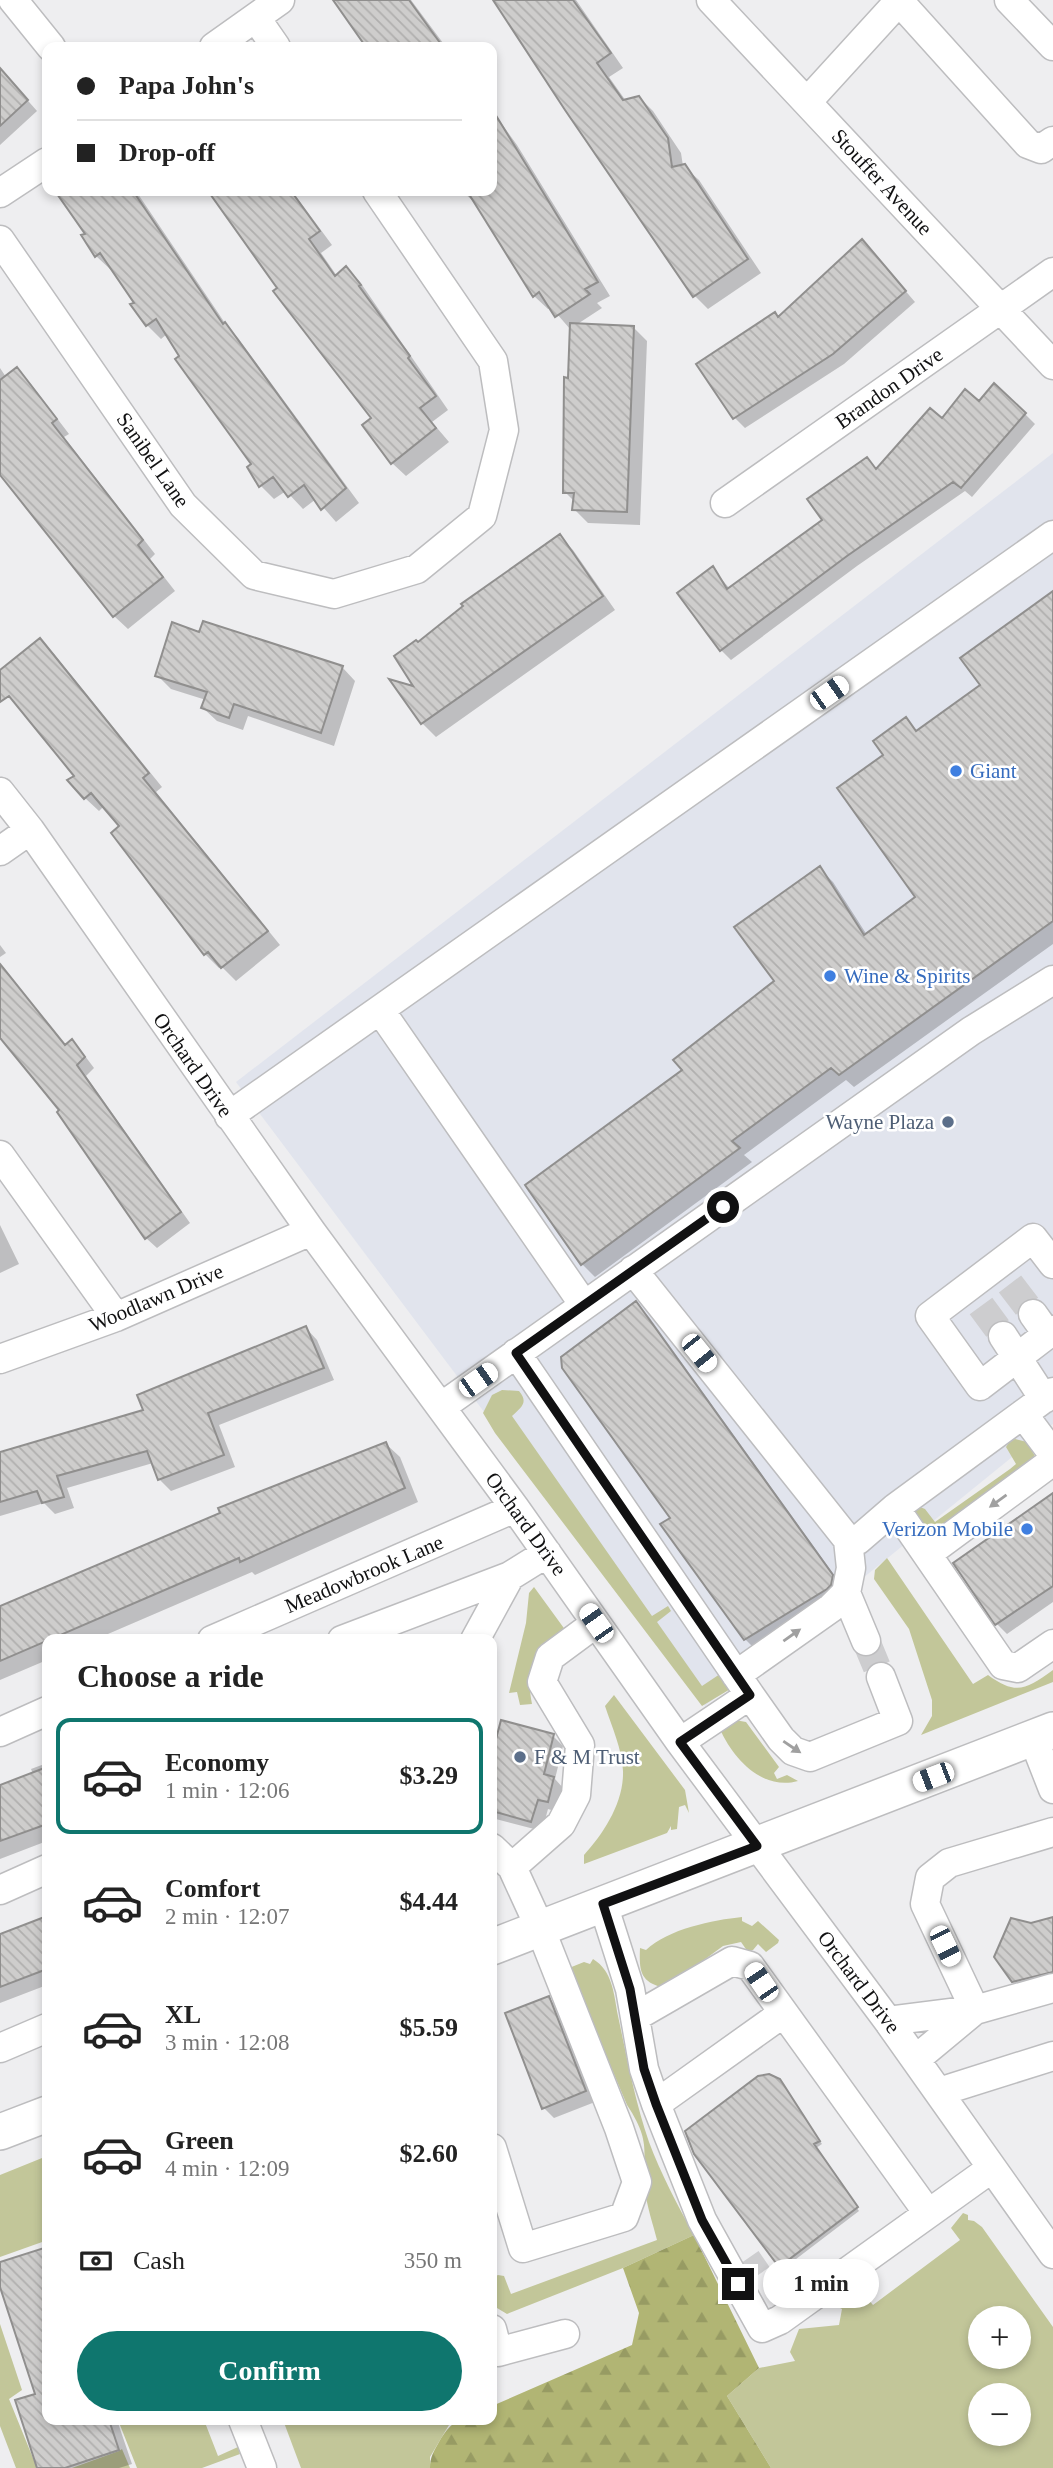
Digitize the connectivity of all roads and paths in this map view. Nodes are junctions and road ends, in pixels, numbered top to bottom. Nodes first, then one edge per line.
1 (13, 0) edge
2 (280, 0) edge
3 (711, 0) edge
4 (900, 0) edge
5 (1009, 0) edge
6 (256, 18) junction
7 (47, 42) edge
8 (221, 42) edge
9 (273, 42) edge
10 (1053, 46) edge
11 (807, 102) junction
12 (1053, 141) edge
13 (42, 165) edge
14 (0, 193) edge
15 (380, 196) edge
16 (0, 240) edge
17 (1053, 272) edge
18 (1001, 309) junction
19 (1053, 365) edge
20 (725, 503) dead end
21 (1053, 534) edge
22 (0, 792) edge
23 (30, 830) junction
24 (0, 851) edge
25 (1053, 980) edge
26 (380, 1010) junction
27 (229, 1116) junction
28 (0, 1155) edge
29 (311, 1231) junction
30 (1053, 1264) edge
31 (633, 1270) junction
32 (584, 1305) junction
33 (116, 1317) junction
34 (1044, 1326) edge
35 (1011, 1347) junction
36 (516, 1353) junction
37 (0, 1359) edge
38 (1040, 1402) edge
39 (441, 1406) junction
40 (1053, 1454) edge
41 (1053, 1461) edge
42 (515, 1508) junction
43 (895, 1508) junction
44 (848, 1540) junction
45 (547, 1553) junction
46 (927, 1554) junction
47 (510, 1576) junction
48 (846, 1593) junction
49 (596, 1623) junction
50 (226, 1634) edge
51 (358, 1634) edge
52 (478, 1634) edge
53 (866, 1641) tunnel mouth
54 (1053, 1644) edge
55 (881, 1677) tunnel mouth
56 (743, 1685) junction
57 (42, 1713) edge
58 (0, 1732) edge
59 (1043, 1734) edge
60 (680, 1742) junction
61 (1053, 1789) edge
62 (1053, 1832) edge
63 (757, 1846) junction
64 (497, 1853) edge
65 (512, 1867) junction
66 (42, 1871) edge
67 (0, 1890) edge
68 (603, 1904) junction
69 (540, 1928) junction
70 (497, 1945) edge
71 (1053, 1988) edge
72 (975, 2010) junction
73 (782, 2014) junction
74 (635, 2017) junction
75 (888, 2021) junction
76 (42, 2030) edge
77 (0, 2048) edge
78 (1053, 2056) edge
79 (916, 2059) junction
80 (939, 2092) junction
81 (656, 2104) junction
82 (42, 2116) edge
83 (0, 2132) edge
84 (497, 2164) edge
85 (992, 2168) junction
86 (928, 2213) junction
87 (702, 2220) junction
88 (1053, 2254) edge
89 (750, 2305) junction
90 (565, 2334) dead end
91 (497, 2348) edge
92 (245, 2425) edge
93 (262, 2468) edge

1 - 7 street
2 - 6 street
3 - 11 street, Stouffer Avenue
4 - 11 street
4 - 12 street
5 - 10 street
6 - 8 street
6 - 9 street
11 - 18 street, Stouffer Avenue
13 - 14 street
15 - 16 street, Sanibel Lane
17 - 18 street, Brandon Drive
18 - 19 street, Stouffer Avenue
18 - 20 street, Brandon Drive
21 - 26 street
22 - 23 street, Orchard Drive
23 - 24 street
23 - 27 street, Orchard Drive
25 - 31 street
26 - 27 street
26 - 32 street
27 - 29 street, Orchard Drive
28 - 33 street
29 - 33 street, Woodlawn Drive
29 - 39 street, Orchard Drive
30 - 35 street
31 - 32 street
31 - 44 street
32 - 36 street
33 - 37 street, Woodlawn Drive
34 - 35 street
35 - 38 street
36 - 39 street
36 - 56 street
38 - 40 street
38 - 43 street
39 - 42 street, Orchard Drive
41 -> 46 street
42 - 45 street, Orchard Drive
42 - 50 street, Meadowbrook Lane
43 - 44 street
43 - 46 street
44 - 48 street
45 - 47 street
45 - 49 street, Orchard Drive
46 - 54 street
47 - 51 street
47 - 52 street
48 - 53 street
56 -> 48 street
49 - 60 street, Orchard Drive
49 - 65 street
56 -> 55 street
56 - 60 street
57 - 58 street
59 - 61 street
59 - 63 main road
60 - 63 street, Orchard Drive
62 - 72 street
63 - 68 main road
63 - 75 street, Orchard Drive
64 - 65 street
65 - 69 street
66 - 67 street
68 - 69 main road
68 - 74 street
69 - 70 main road
69 - 84 street
71 - 72 street
72 - 75 street
72 - 79 street
73 - 74 street
73 - 81 street
73 - 86 street
74 - 81 street
75 - 79 street, Orchard Drive
76 - 77 street
78 - 80 street
79 - 80 street, Orchard Drive
80 - 85 street, Orchard Drive
81 - 87 street
82 - 83 main road
85 - 86 street
85 - 88 street, Orchard Drive
86 - 89 street
87 - 89 street
87 - 89 street
90 - 91 street
92 - 93 street

